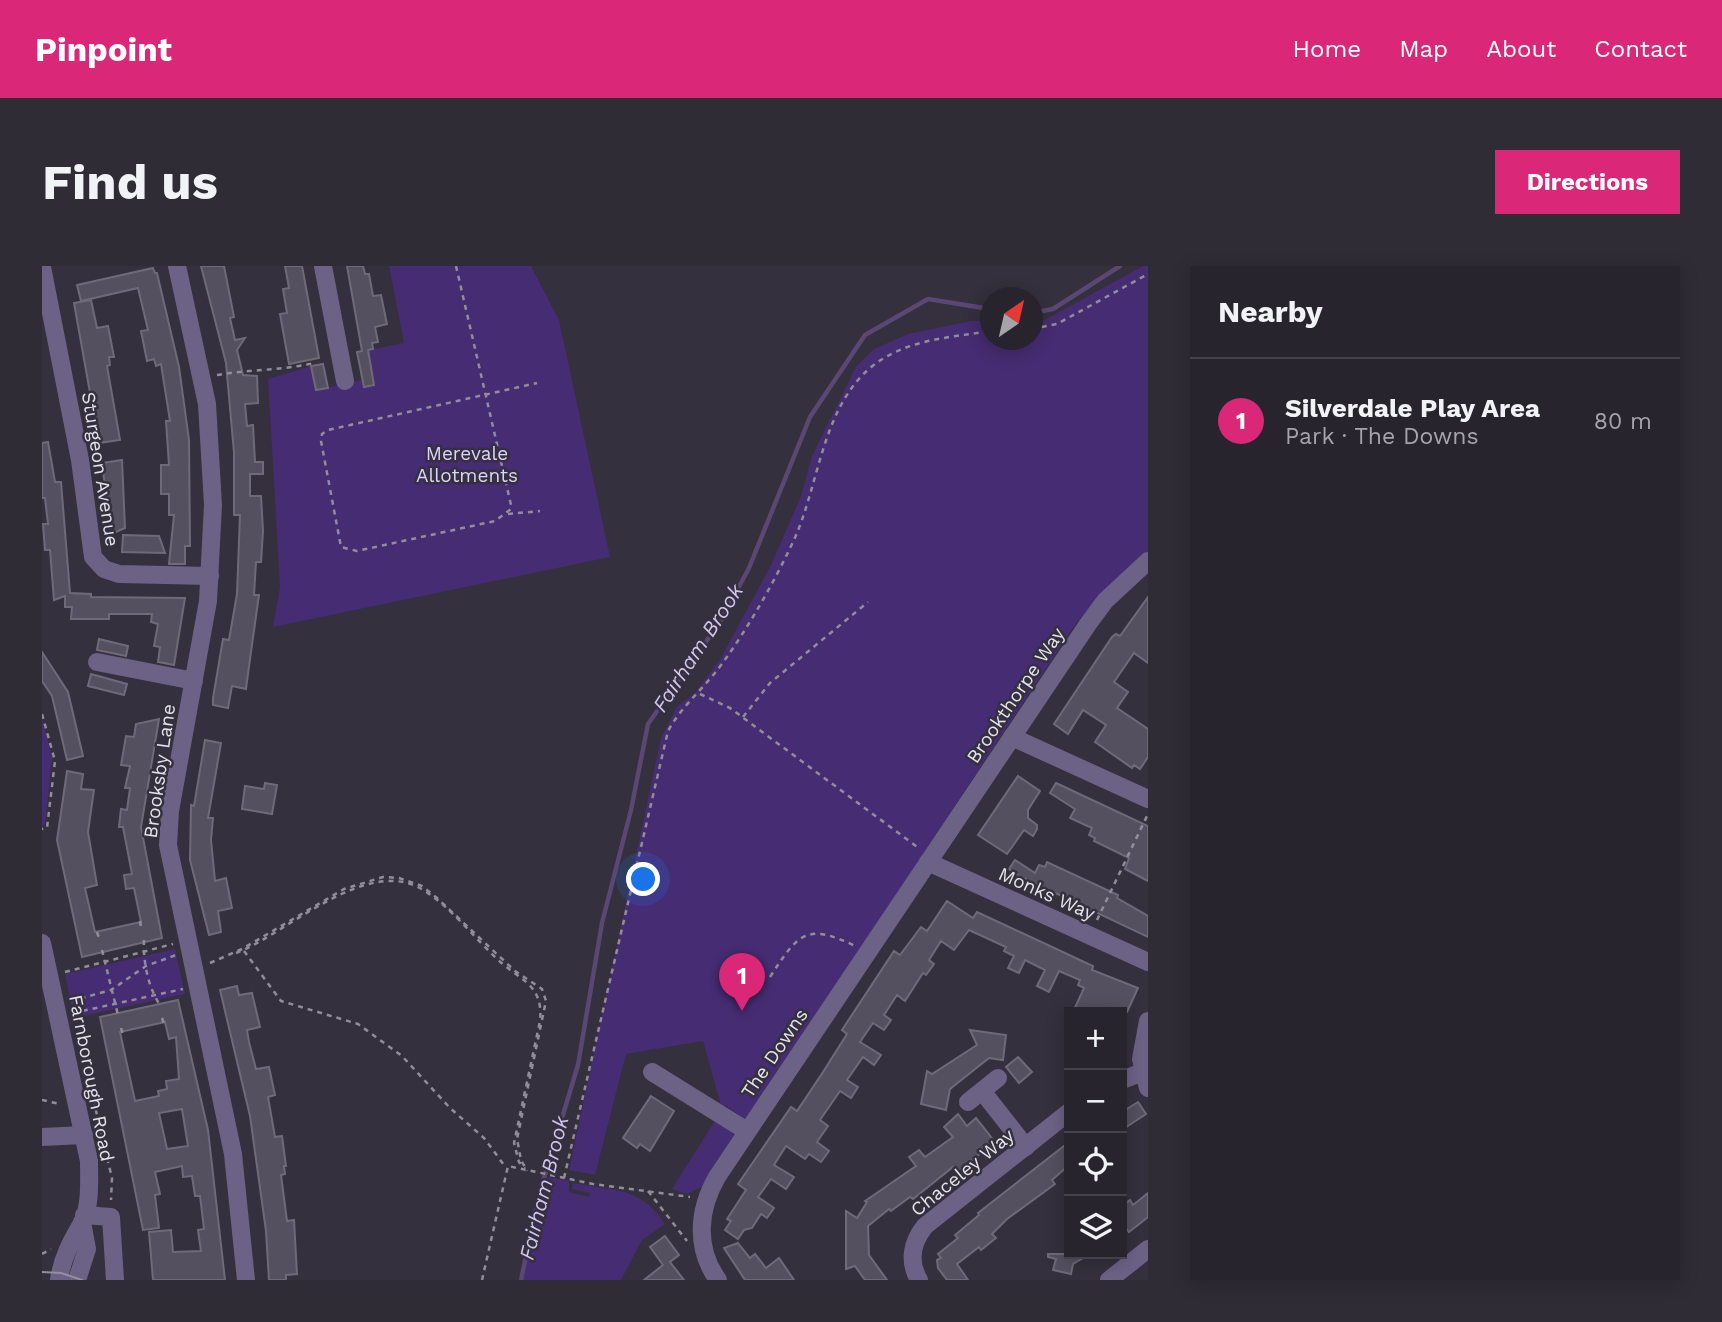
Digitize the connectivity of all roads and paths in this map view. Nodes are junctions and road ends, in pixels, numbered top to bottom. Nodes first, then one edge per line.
1 (56, 266) edge
2 (177, 266) edge
3 (323, 266) edge
4 (456, 266) edge
5 (42, 268) edge
6 (1148, 274) edge
7 (1043, 327) edge
8 (980, 332) edge
9 (314, 363) dead end
10 (203, 378) junction
11 (345, 381) dead end
12 (537, 383) dead end
13 (486, 396) junction
14 (540, 511) dead end
15 (508, 514) junction
16 (1148, 561) edge
17 (210, 576) junction
18 (868, 601) dead end
19 (97, 662) dead end
20 (194, 681) junction
21 (700, 694) junction
22 (42, 714) edge
23 (743, 717) junction
24 (1012, 737) junction
25 (1148, 799) edge
26 (1148, 813) edge
27 (42, 829) edge
28 (930, 859) junction
29 (139, 921) dead end
30 (141, 928) dead end
31 (97, 932) dead end
32 (1089, 936) junction
33 (99, 938) dead end
34 (144, 940) dead end
35 (42, 943) edge
36 (188, 946) junction
37 (102, 950) dead end
38 (243, 950) junction
39 (867, 952) junction
40 (144, 953) junction
41 (105, 962) junction
42 (1148, 962) edge
43 (146, 966) junction
44 (195, 978) junction
45 (770, 978) dead end
46 (52, 979) edge
47 (111, 990) junction
48 (152, 994) junction
49 (114, 1003) junction
50 (57, 1004) junction
51 (160, 1005) dead end
52 (73, 1013) dead end
53 (118, 1014) dead end
54 (162, 1018) dead end
55 (1148, 1021) edge
56 (164, 1024) dead end
57 (121, 1028) dead end
58 (122, 1035) dead end
59 (652, 1072) dead end
60 (998, 1078) dead end
61 (1127, 1080) edge
62 (1145, 1080) edge
63 (42, 1100) edge
64 (60, 1104) dead end
65 (1064, 1116) edge
66 (747, 1131) junction
67 (84, 1135) junction
68 (42, 1137) edge
69 (1026, 1147) junction
70 (504, 1165) dead end
71 (527, 1171) junction
72 (564, 1178) junction
73 (648, 1191) junction
74 (706, 1199) junction
75 (83, 1218) junction
76 (1148, 1249) edge
77 (704, 1252) junction
78 (54, 1273) edge
79 (1104, 1276) edge
80 (80, 1279) edge
81 (115, 1280) edge
82 (246, 1280) edge
83 (482, 1280) edge
84 (718, 1280) edge
85 (919, 1280) edge

1 - 5 street
2 - 10 street, Brooksby Lane
3 - 11 street
4 - 13 path
5 - 17 street, Sturgeon Avenue
6 - 7 path
8 - 21 path
9 - 10 path
10 - 17 street, Brooksby Lane
12 - 13 path
13 - 15 path
13 - 15 path
14 - 15 path
16 - 24 street, Brookthorpe Way
17 - 20 street, Brooksby Lane
18 - 23 path
19 - 20 street
20 - 36 street, Brooksby Lane
21 - 23 path
21 - 72 path
22 - 27 path
23 - 28 path
24 - 25 street
24 - 28 street, Brookthorpe Way
26 - 32 path
28 - 32 street, Monks Way
28 - 39 street, The Downs
29 - 30 path
31 - 33 path
32 - 42 street, Monks Way
34 - 40 path
35 - 46 street, Farnborough Road
36 - 40 path
36 - 43 path
36 - 44 street, Brooksby Lane
37 - 41 path
38 - 44 path
38 - 70 path
38 - 71 path
39 - 45 path
39 - 66 street, The Downs
40 - 41 path
40 - 43 path
41 - 46 path
41 - 47 path
43 - 47 path
43 - 48 path
44 - 48 path
44 - 82 street, Brooksby Lane
46 - 50 street, Farnborough Road
47 - 49 path
47 - 50 path
48 - 49 path
48 - 51 path
49 - 52 path
49 - 53 path
50 - 67 street, Farnborough Road
54 - 56 path
55 - 62 street
57 - 58 path
59 - 66 street
60 - 69 street
61 - 62 street
63 - 64 path
65 - 69 street, Chaceley Way
66 - 74 street, The Downs
67 - 68 street
67 - 75 street, Farnborough Road
69 - 85 street, Chaceley Way
71 - 72 path
71 - 83 path
72 - 73 path
73 - 74 path
73 - 77 path
74 - 77 street, The Downs
75 - 78 street, Farnborough Road
75 - 80 street, Farnborough Road
75 - 81 street
76 - 79 street
77 - 84 street, The Downs
78 - 80 street, Farnborough Road

